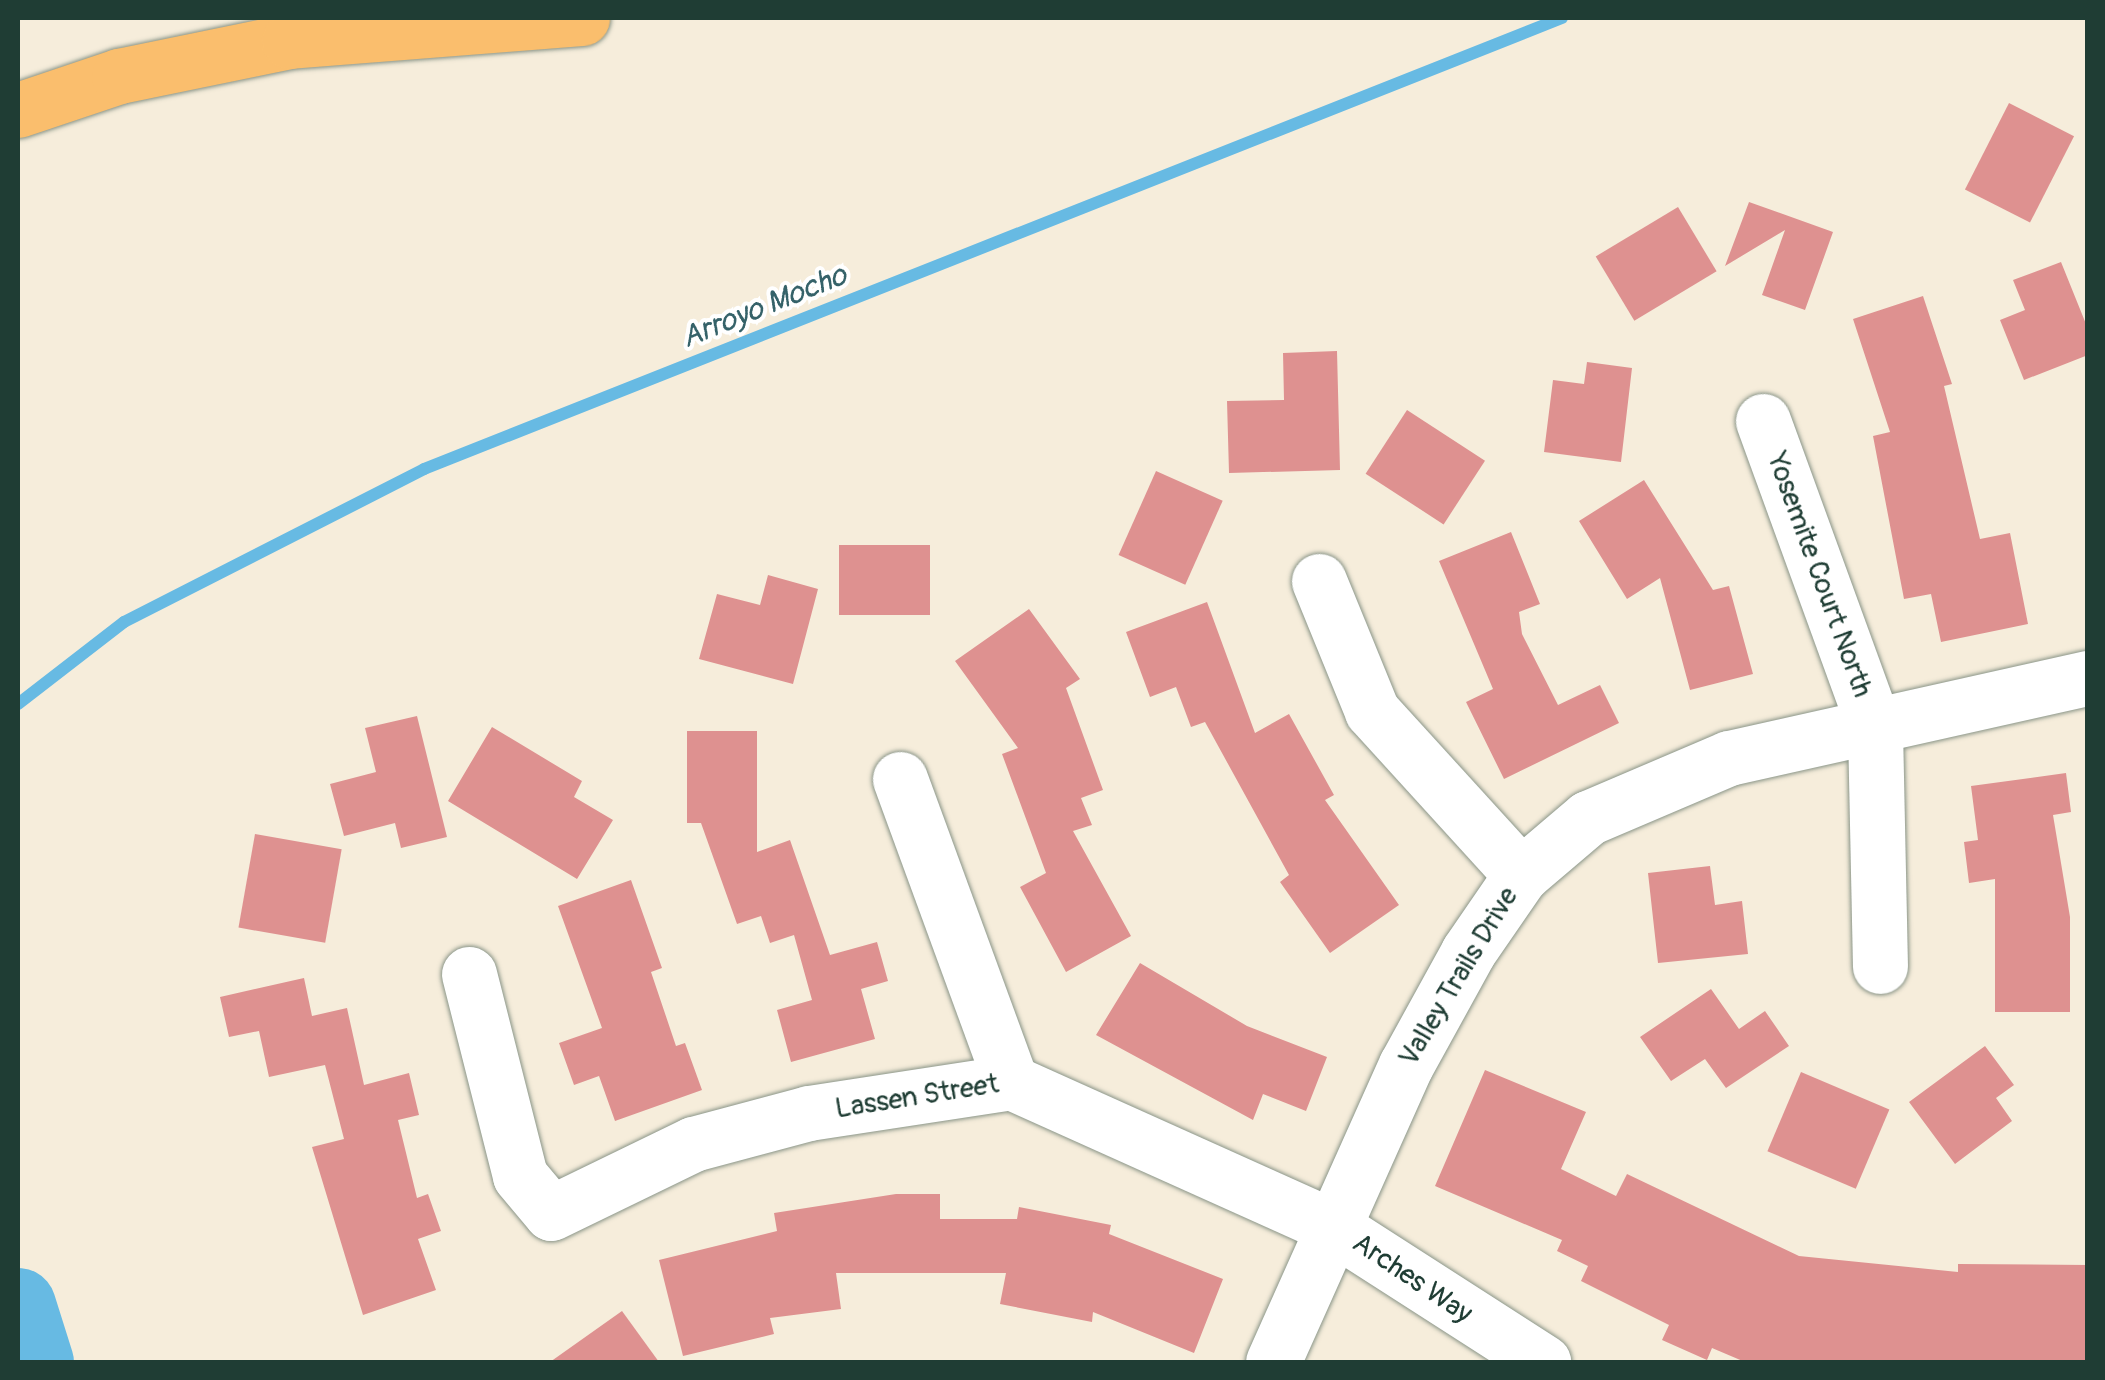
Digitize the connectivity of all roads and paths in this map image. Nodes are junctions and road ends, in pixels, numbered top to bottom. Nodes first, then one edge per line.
1 (582, 18) edge
2 (18, 110) edge
3 (1762, 421) dead end
4 (1320, 581) dead end
5 (2088, 678) edge
6 (1875, 729) junction
7 (900, 779) dead end
8 (1520, 875) junction
9 (1880, 966) dead end
10 (470, 974) dead end
11 (1011, 1082) junction
12 (1333, 1226) junction
13 (1273, 1362) edge
14 (1543, 1362) edge

1 - 2 main road
3 - 6 street, Yosemite Court North
4 - 8 street
5 - 6 street, Valley Trails Drive
6 - 8 street, Valley Trails Drive
6 - 9 street, Yosemite Court North
7 - 11 street
8 - 12 street, Valley Trails Drive
10 - 11 street, Lassen Street
11 - 12 street, Lassen Street
12 - 13 street, Valley Trails Drive
12 - 14 street, Arches Way

